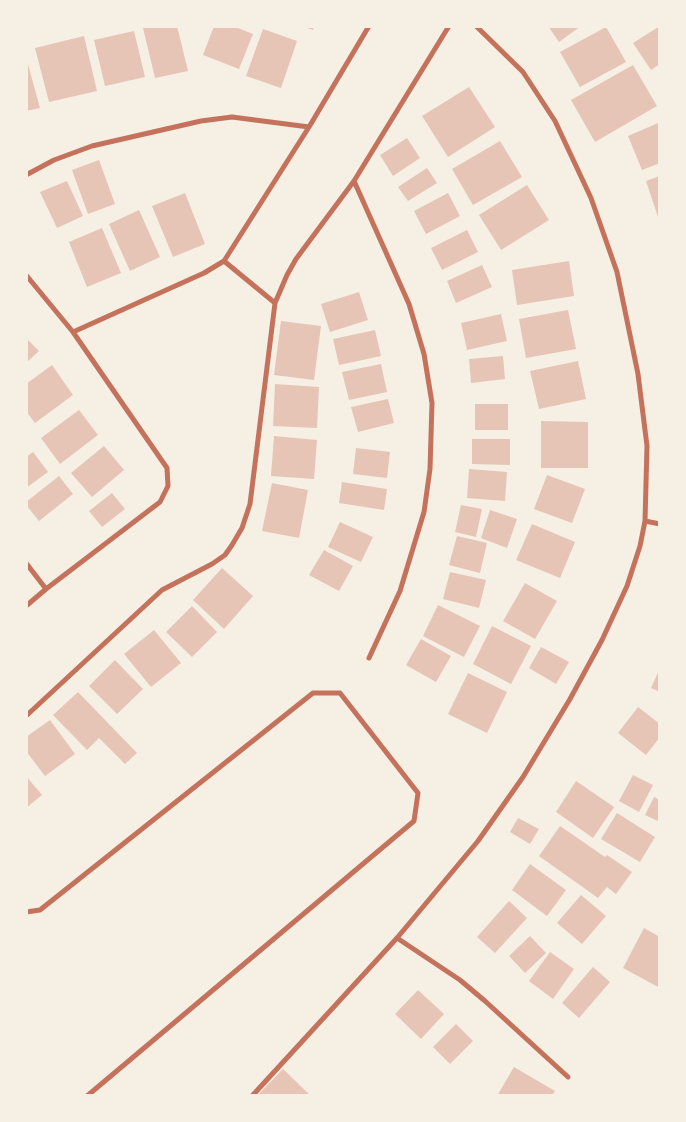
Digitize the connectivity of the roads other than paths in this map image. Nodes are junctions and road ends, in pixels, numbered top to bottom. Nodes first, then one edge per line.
1 (369, 26) edge
2 (450, 26) edge
3 (476, 26) edge
4 (308, 127) junction
5 (26, 175) edge
6 (354, 181) junction
7 (224, 260) junction
8 (26, 275) edge
9 (276, 303) junction
10 (73, 332) junction
11 (644, 521) junction
12 (660, 524) edge
13 (26, 563) edge
14 (46, 589) junction
15 (26, 606) edge
16 (369, 658) dead end
17 (26, 716) edge
18 (26, 912) edge
19 (397, 938) junction
20 (568, 1077) dead end
21 (87, 1096) edge
22 (252, 1096) edge

1 - 4 street
2 - 6 street
3 - 11 street
4 - 5 street
4 - 7 street
6 - 9 street
6 - 16 street
7 - 9 street
7 - 10 street
8 - 10 street
9 - 17 street
10 - 14 street
11 - 12 street
11 - 19 street
13 - 14 street
14 - 15 street
18 - 21 street
19 - 20 street
19 - 22 street

